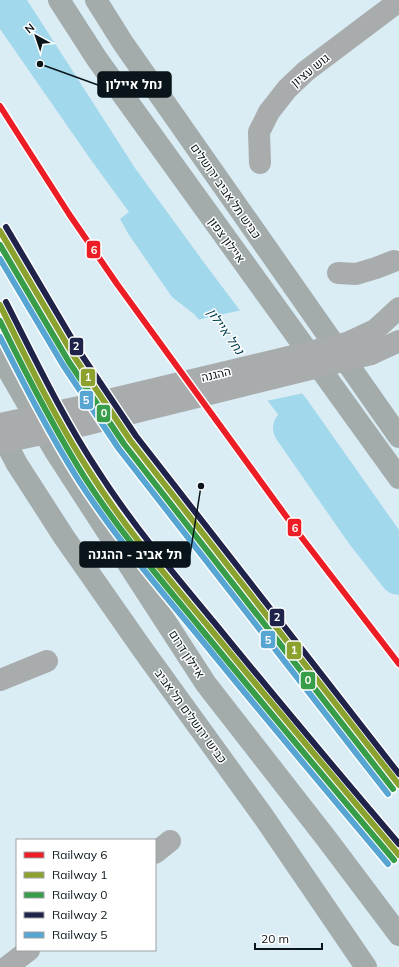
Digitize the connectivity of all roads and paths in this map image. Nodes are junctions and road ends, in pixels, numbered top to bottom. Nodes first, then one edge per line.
1 (59, 0) edge
2 (96, 0) edge
3 (399, 1) edge
4 (260, 163) dead end
5 (394, 261) dead end
6 (338, 273) dead end
7 (399, 308) edge
8 (399, 341) edge
9 (0, 356) edge
10 (0, 424) edge
11 (0, 432) edge
12 (399, 437) edge
13 (0, 443) edge
14 (399, 478) edge
15 (47, 661) dead end
16 (0, 680) edge
17 (399, 934) edge
18 (28, 951) edge
19 (7, 967) edge
20 (366, 967) edge

1 - 14 highway, איילון צפון
2 - 12 highway, כביש תל אביב ירושלים
3 - 4 street, גוש עציון
5 - 6 street
7 - 10 street, ההגנה, bridge
8 - 13 street, ההגנה, bridge
9 - 17 highway, איילון דרום
11 - 20 highway, כביש ירושלים תל אביב
15 - 16 street
18 - 19 street

